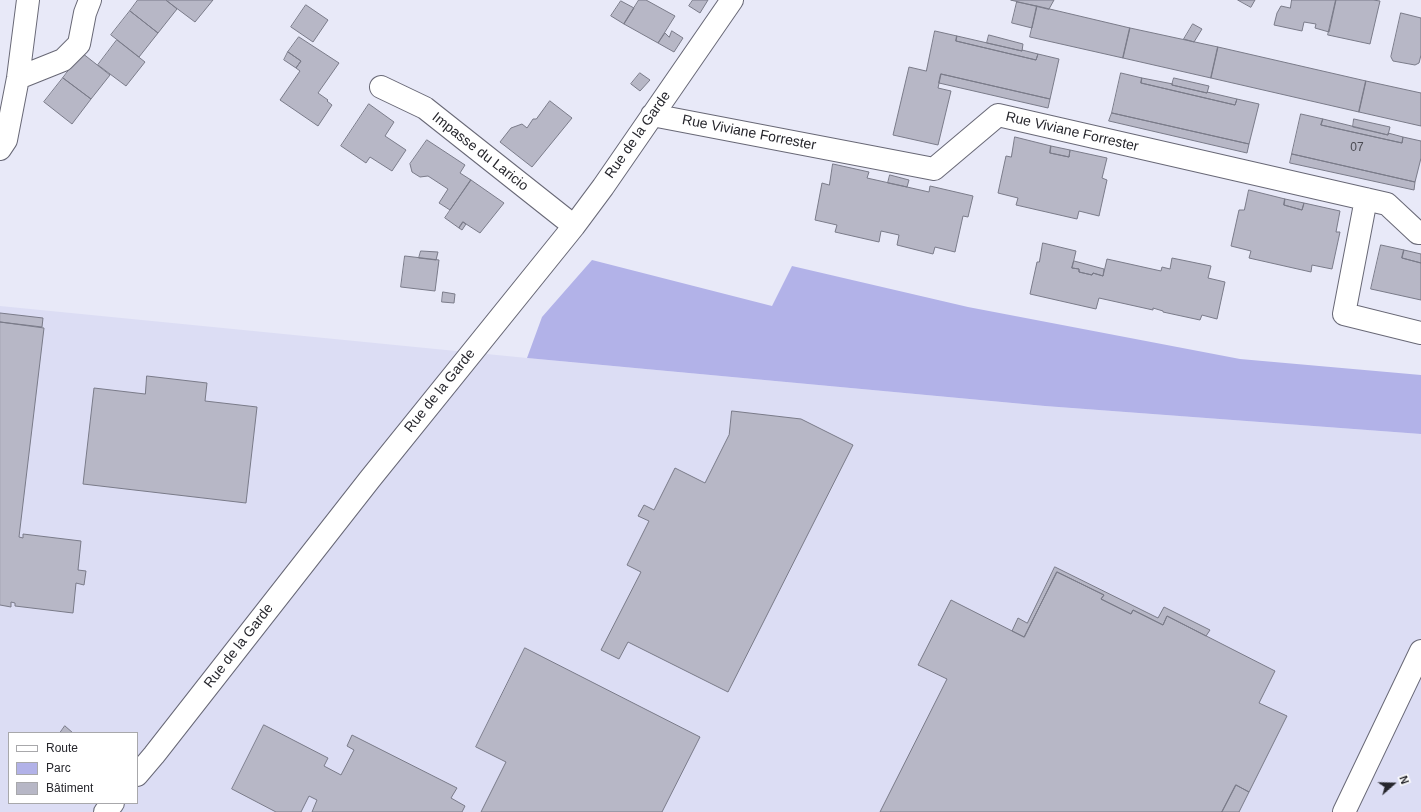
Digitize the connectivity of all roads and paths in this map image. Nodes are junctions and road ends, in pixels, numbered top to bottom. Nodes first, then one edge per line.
1 (28, 0) edge
2 (90, 0) edge
3 (732, 0) edge
4 (18, 78) junction
5 (382, 87) dead end
6 (652, 115) junction
7 (0, 149) edge
8 (1366, 199) junction
9 (574, 226) junction
10 (1420, 229) edge
11 (1421, 333) edge
12 (1421, 651) edge
13 (138, 774) edge
14 (111, 804) edge
15 (105, 812) edge
16 (1344, 812) edge

1 - 4 street
2 - 4 street
3 - 6 street, Rue de la Garde
4 - 7 street
5 - 9 street, Impasse du Laricio
6 - 8 street, Rue Viviane Forrester
6 - 9 street, Rue de la Garde
8 - 10 street, Rue Viviane Forrester
8 - 11 street
9 - 13 street, Rue de la Garde
12 - 16 street
14 - 15 street

